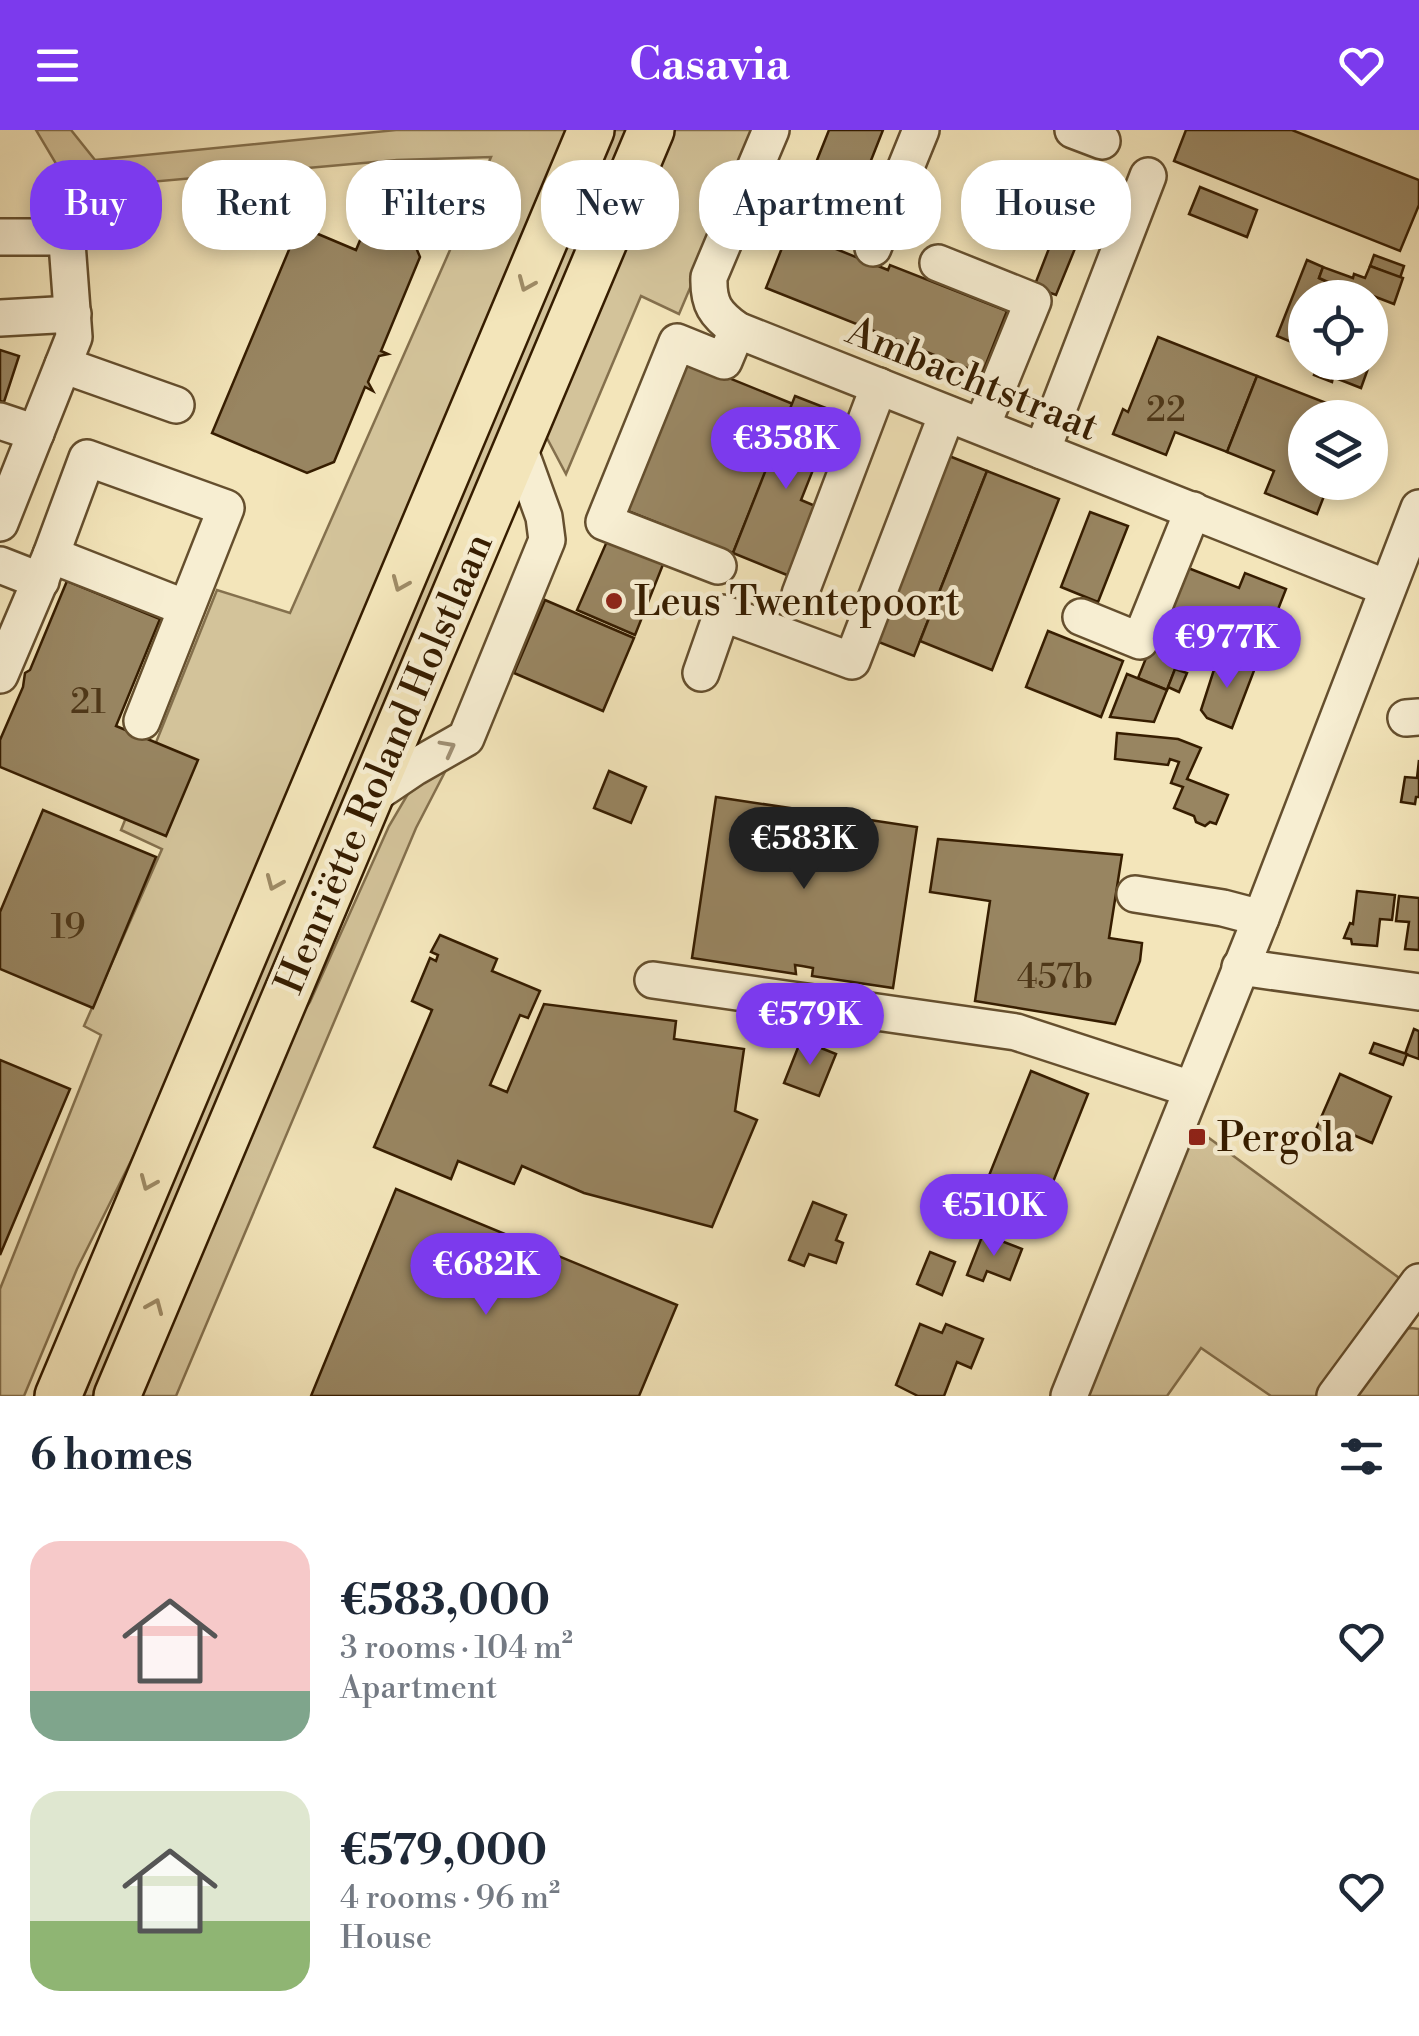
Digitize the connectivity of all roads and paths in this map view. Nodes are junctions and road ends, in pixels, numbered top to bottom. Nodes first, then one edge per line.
1 (591, 130) edge
2 (650, 130) edge
3 (772, 130) edge
4 (921, 130) edge
5 (909, 160) edge
6 (1148, 176) dead end
7 (0, 236) edge
8 (938, 263) dead end
9 (72, 314) junction
10 (0, 318) edge
11 (738, 330) junction
12 (64, 364) junction
13 (880, 386) junction
14 (176, 405) dead end
15 (947, 414) junction
16 (0, 421) edge
17 (982, 426) junction
18 (36, 433) junction
19 (518, 445) junction
20 (1042, 451) junction
21 (1419, 508) edge
22 (1193, 510) junction
23 (0, 523) edge
24 (0, 565) edge
25 (718, 566) dead end
26 (46, 568) junction
27 (1388, 588) junction
28 (800, 594) dead end
29 (186, 608) junction
30 (1081, 618) dead end
31 (702, 673) dead end
32 (0, 675) edge
33 (142, 721) dead end
34 (366, 800) junction
35 (1135, 894) dead end
36 (1261, 918) junction
37 (1240, 967) junction
38 (653, 980) dead end
39 (1419, 992) edge
40 (1191, 1089) junction
41 (1414, 1300) edge
42 (58, 1396) edge
43 (117, 1396) edge
44 (1069, 1396) edge
45 (1335, 1396) edge

1 -> 42 main road, Henriëtte Roland Holstlaan
2 - 19 main road, Henriëtte Roland Holstlaan
3 - 11 street, Ambachtstraat
4 - 5 street
6 - 20 street
7 - 9 street
8 - 17 street
9 - 10 street
9 - 12 street
11 - 13 street, Ambachtstraat
11 - 25 street
12 - 14 street
12 - 18 street
13 - 15 street, Ambachtstraat
13 - 28 street
15 - 17 street, Ambachtstraat
15 - 31 street
16 - 18 street
17 - 20 street, Ambachtstraat
18 - 23 street
19 - 34 main road, Henriëtte Roland Holstlaan
34 -> 19 street
20 - 22 street, Ambachtstraat
21 - 27 street
22 - 27 street, Ambachtstraat
22 - 30 street
24 - 26 street
26 - 29 street
26 - 29 street
26 - 32 street
27 - 36 street
29 - 33 street
43 -> 34 main road, Henriëtte Roland Holstlaan
35 - 36 street
36 - 37 street
37 - 39 street
37 - 40 street
38 - 40 street
40 - 44 street
41 - 45 street

